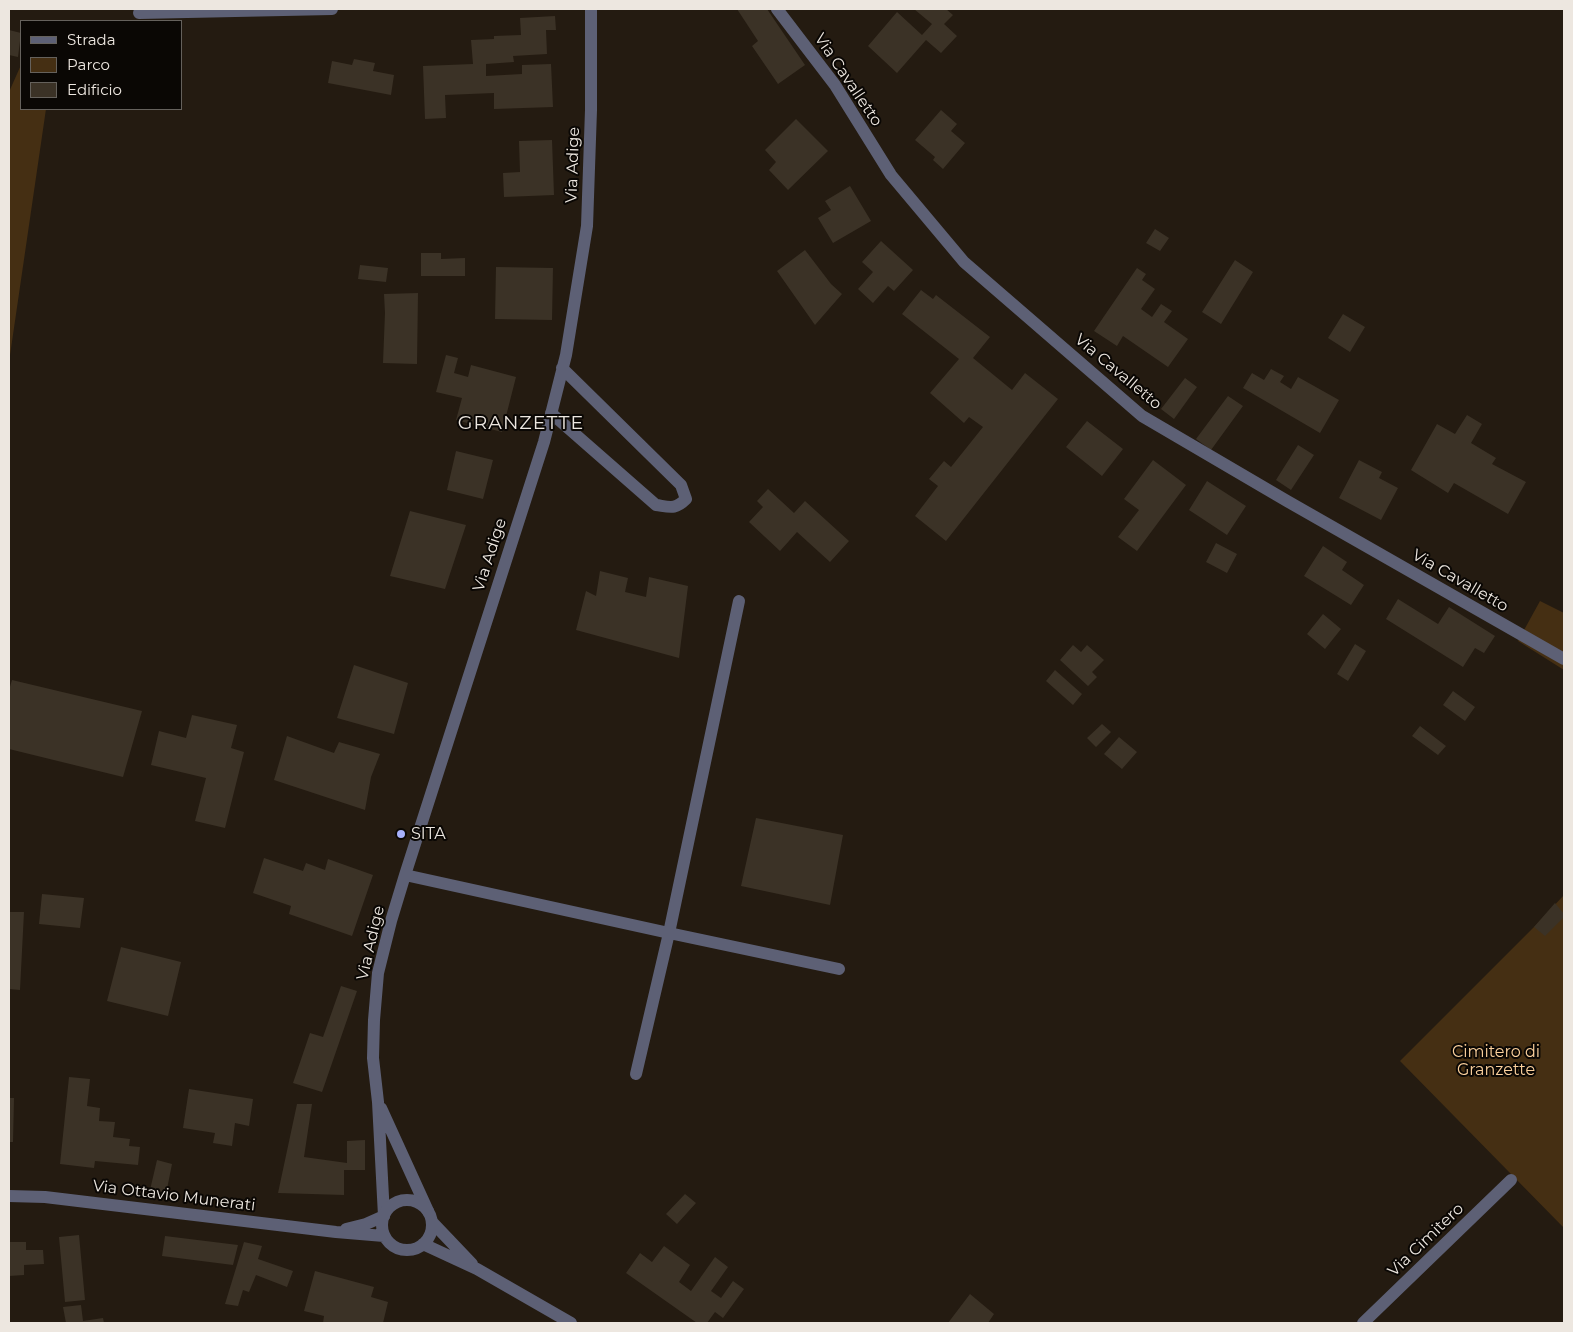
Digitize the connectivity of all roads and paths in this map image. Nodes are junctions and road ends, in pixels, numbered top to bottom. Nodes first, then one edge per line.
1 (332, 9) edge
2 (592, 9) edge
3 (777, 9) edge
4 (139, 13) dead end
5 (562, 368) junction
6 (551, 414) junction
7 (738, 601) dead end
8 (1564, 658) edge
9 (405, 875) junction
10 (669, 934) junction
11 (839, 969) dead end
12 (636, 1074) dead end
13 (378, 1102) junction
14 (1511, 1180) dead end
15 (9, 1196) edge
16 (384, 1216) junction
17 (430, 1217) junction
18 (336, 1232) junction
19 (384, 1236) junction
20 (423, 1244) junction
21 (477, 1270) junction
22 (570, 1323) edge
23 (1363, 1323) edge

1 - 4 street
2 - 5 street, Via Adige
3 - 8 street, Via Cavalletto
5 - 6 street, Via Adige
5 - 6 street
6 - 9 street, Via Adige
7 - 10 street
9 - 10 street
9 - 13 street, Via Adige
10 - 11 street
10 - 12 street
13 - 16 street, Via Adige
13 - 17 street, Via Adige
14 - 23 street, Via Cimitero
15 - 18 street, Via Ottavio Munerati
16 - 17 street, Via Ottavio Munerati
16 - 18 street, Via Ottavio Munerati
16 - 19 street
17 - 20 street
17 - 21 street
18 - 19 street, Via Ottavio Munerati
19 - 20 street
20 - 21 street
21 - 22 street

